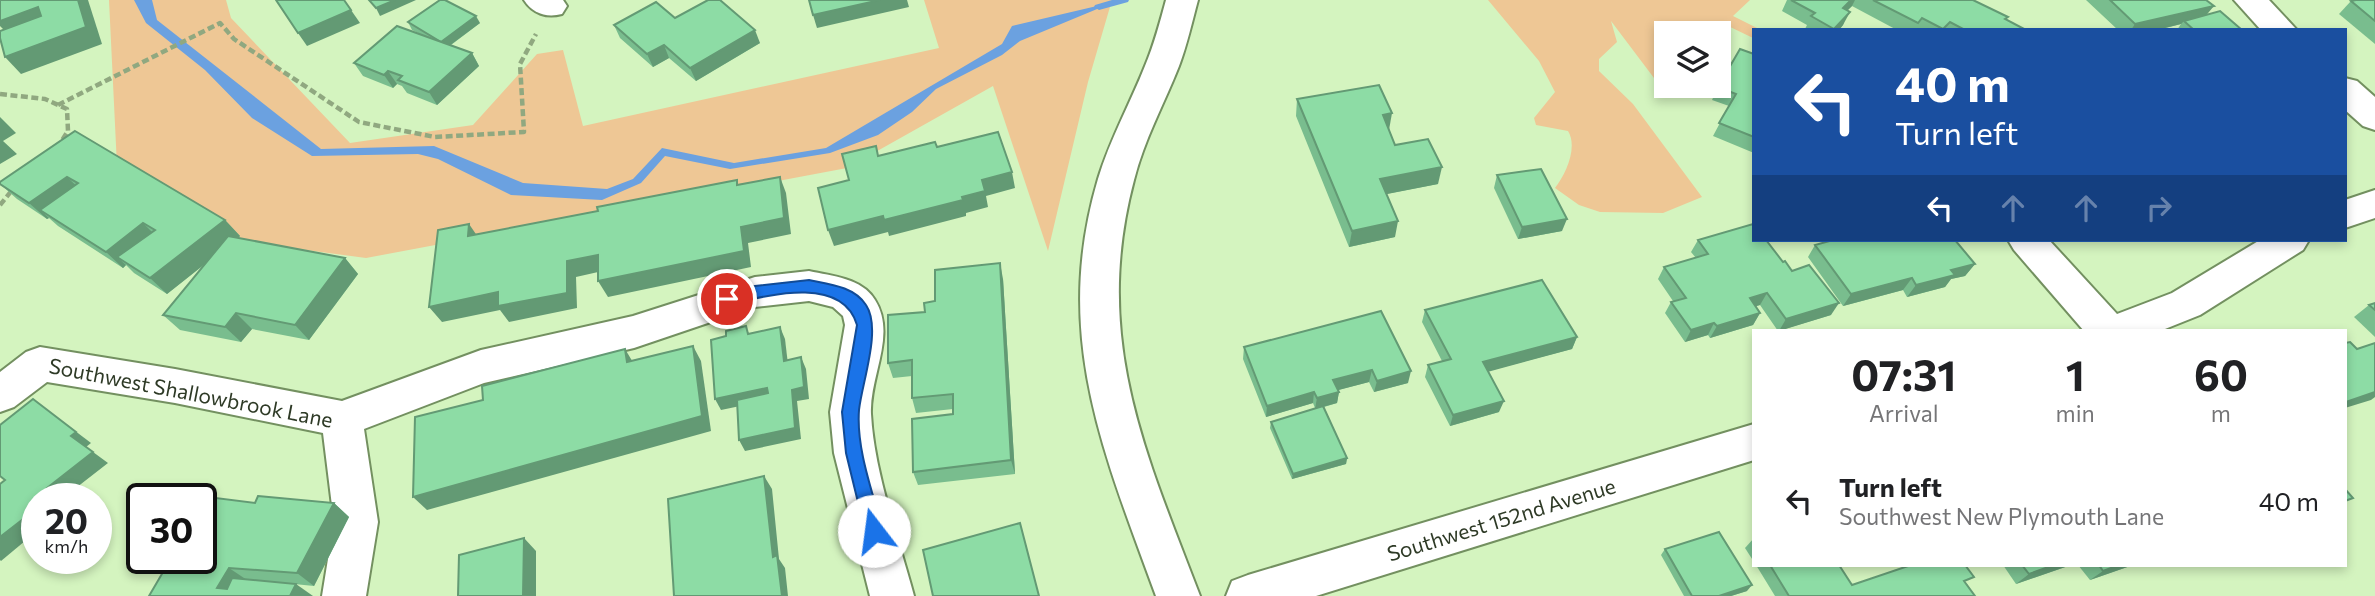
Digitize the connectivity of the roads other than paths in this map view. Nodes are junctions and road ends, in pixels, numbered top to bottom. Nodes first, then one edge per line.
1 (2250, 0) edge
2 (1178, 15) edge
3 (2279, 28) edge
4 (2347, 92) edge
5 (2375, 117) edge
6 (2375, 204) edge
7 (2347, 213) edge
8 (2029, 242) edge
9 (2287, 242) edge
10 (2106, 329) edge
11 (2121, 329) edge
12 (0, 395) edge
13 (342, 419) junction
14 (1752, 443) edge
15 (344, 596) edge
16 (892, 596) edge
17 (1178, 596) edge
18 (1248, 596) edge

1 - 3 street
2 - 17 street
4 - 5 street
6 - 7 street
8 - 10 street
9 - 11 street
12 - 13 street, Southwest Shallowbrook Lane
13 - 15 street, Southwest Shallowbrook Lane
13 - 16 street
14 - 18 street, Southwest 152nd Avenue

